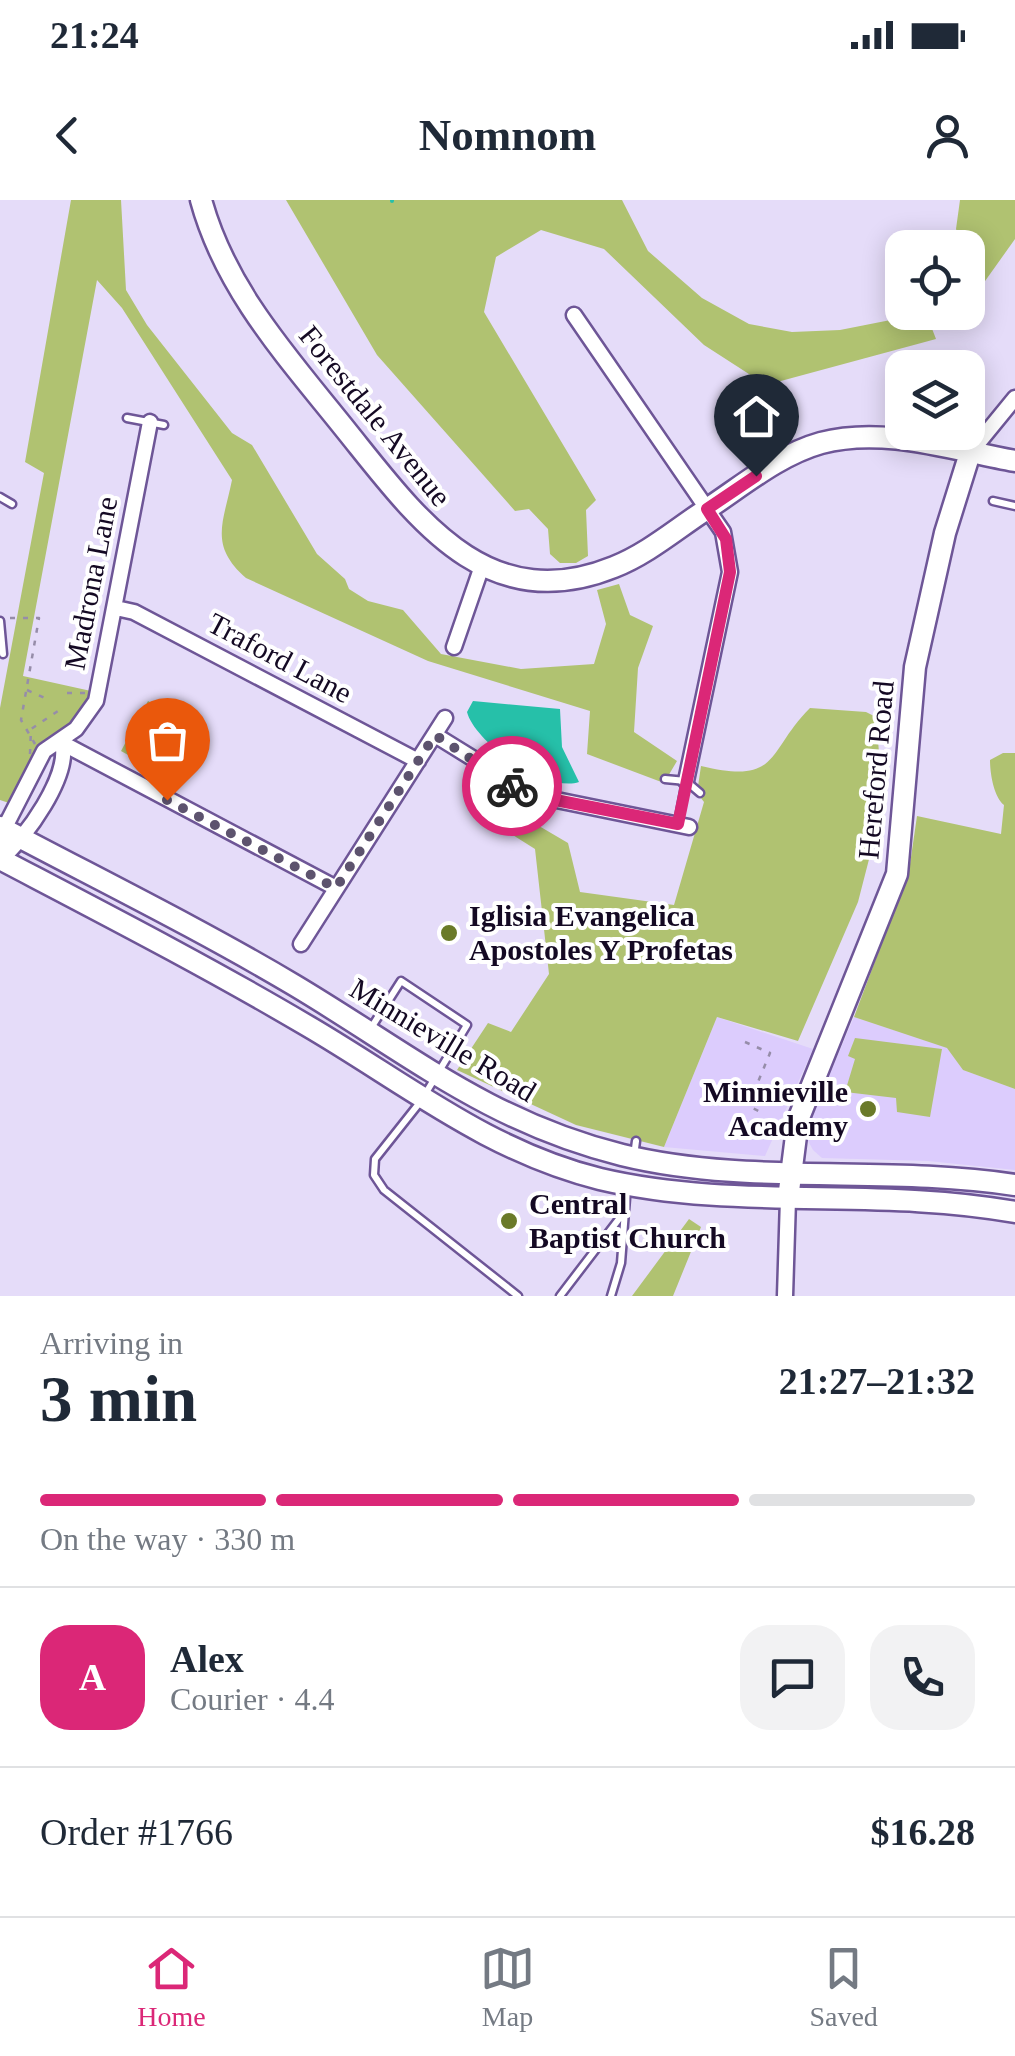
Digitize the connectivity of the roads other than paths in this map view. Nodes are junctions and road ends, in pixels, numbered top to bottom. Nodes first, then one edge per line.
1 (201, 200) edge
2 (574, 315) dead end
3 (1015, 398) edge
4 (127, 418) dead end
5 (157, 423) joint
6 (970, 453) junction
7 (1015, 462) edge
8 (0, 497) edge
9 (993, 501) dead end
10 (12, 504) dead end
11 (1015, 506) edge
12 (707, 509) junction
13 (482, 566) junction
14 (116, 608) junction
15 (2, 620) edge
16 (454, 647) dead end
17 (3, 654) dead end
18 (445, 718) dead end
19 (435, 735) junction
20 (62, 743) junction
21 (418, 761) junction
22 (665, 779) dead end
23 (686, 780) junction
24 (700, 793) dead end
25 (684, 826) joint
26 (2, 828) edge
27 (24, 840) junction
28 (0, 859) edge
29 (336, 888) junction
30 (301, 944) dead end
31 (368, 1032) junction
32 (435, 1077) junction
33 (422, 1101) junction
34 (790, 1170) junction
35 (627, 1184) junction
36 (1015, 1185) edge
37 (788, 1198) junction
38 (1015, 1212) edge
39 (623, 1214) junction
40 (518, 1296) edge
41 (560, 1296) edge
42 (611, 1296) edge
43 (785, 1296) edge

1 - 13 main road, Forestdale Avenue
2 - 12 street
3 - 6 street
4 - 5 lane
5 - 14 street, Madrona Lane
6 - 7 main road, Forestdale Avenue
6 - 12 main road, Forestdale Avenue
6 - 34 main road, Hereford Road
8 - 10 lane
9 - 11 lane
12 - 13 main road, Forestdale Avenue
12 - 23 street
13 - 16 street
14 - 20 street, Madrona Lane
14 - 21 street, Traford Lane
15 - 17 lane
18 - 19 street
19 - 21 street
19 - 25 street
20 - 26 street, Madrona Lane
20 - 27 street, Madrona Lane
20 - 29 street
21 - 29 street
22 - 23 lane
23 - 24 lane
23 - 25 lane
26 - 27 main road, Minnieville Road
26 - 28 street, Madrona Lane
27 - 28 street, Madrona Lane
27 - 31 main road, Minnieville Road
28 - 33 main road, Minnieville Road
29 - 30 street
31 - 32 main road, Minnieville Road
31 - 32 lane
32 - 33 lane
32 - 34 main road, Minnieville Road
33 - 35 main road, Minnieville Road
33 - 40 lane
34 - 36 main road, Minnieville Road
34 - 37 main road, Hereford Road
35 - 37 main road, Minnieville Road
35 - 39 lane
37 - 38 main road, Minnieville Road
37 - 43 street
39 - 41 lane
39 - 42 lane

